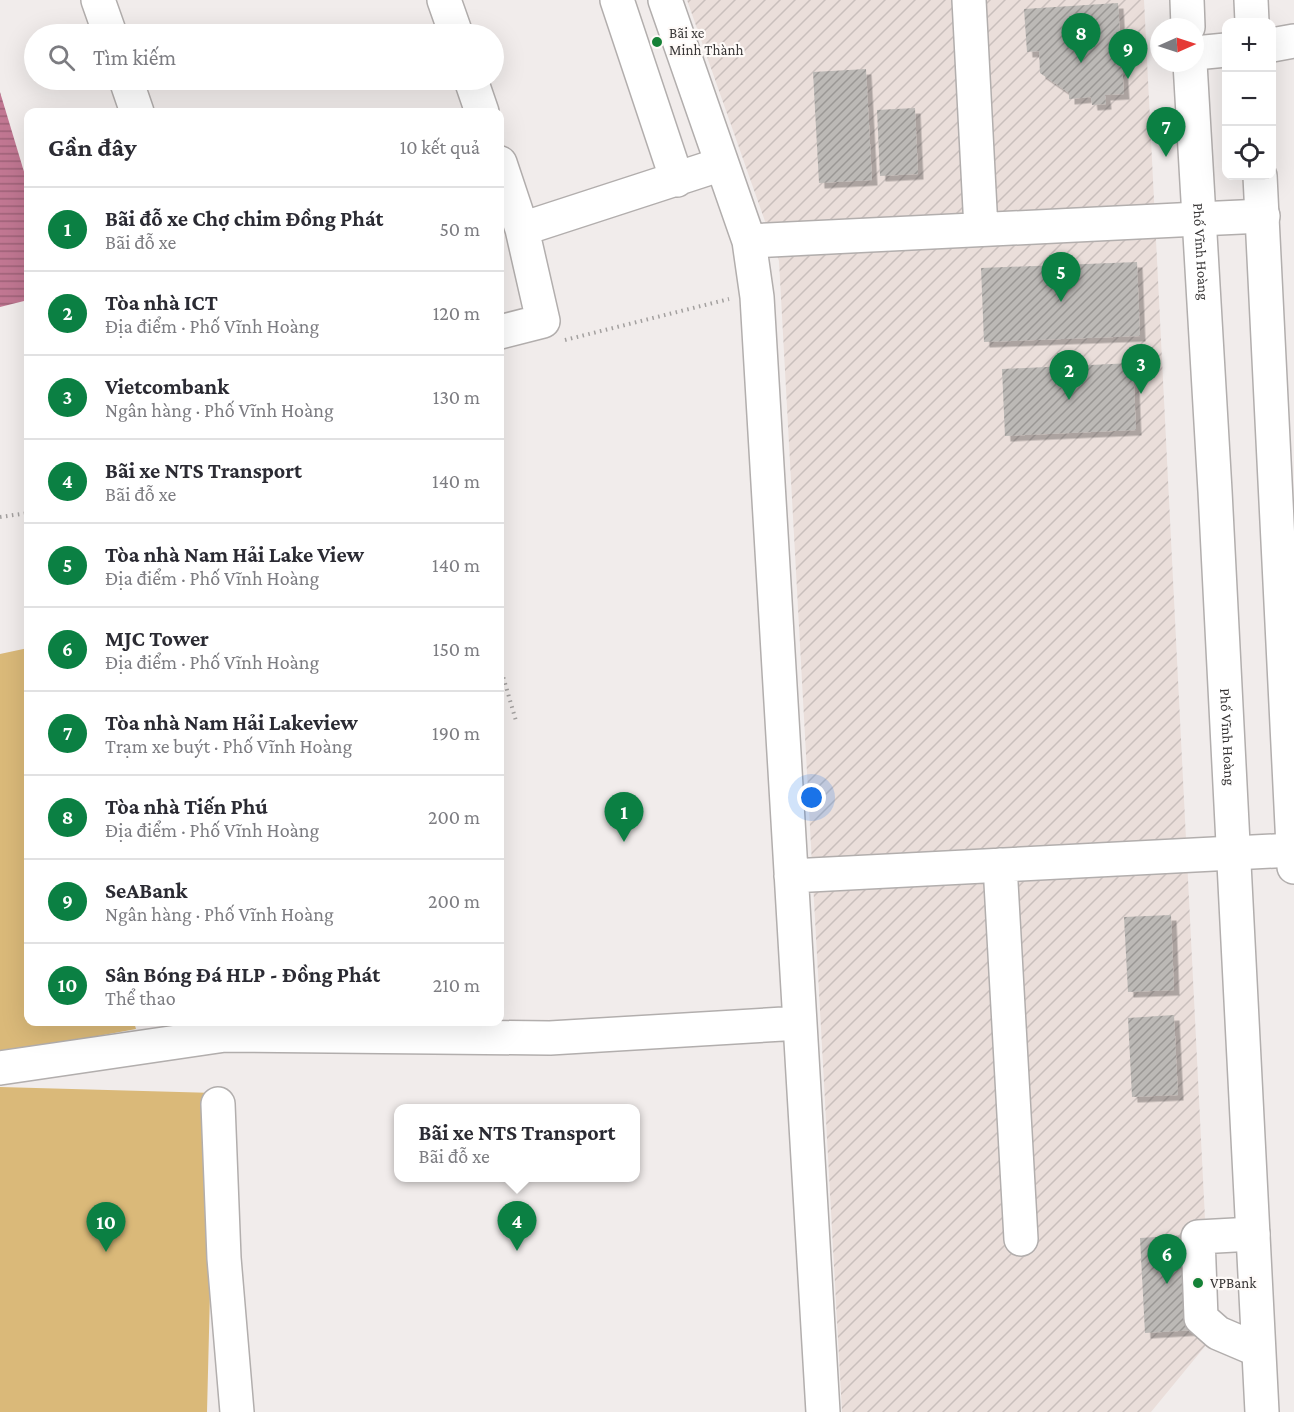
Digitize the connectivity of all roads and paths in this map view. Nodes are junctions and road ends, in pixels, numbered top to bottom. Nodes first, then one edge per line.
1 (98, 0) edge
2 (444, 0) edge
3 (617, 0) edge
4 (665, 0) edge
5 (969, 0) edge
6 (1187, 0) edge
7 (1251, 0) edge
8 (1188, 18) edge
9 (1252, 18) edge
10 (106, 24) edge
11 (452, 24) edge
12 (1294, 41) edge
13 (1276, 44) edge
14 (1222, 50) edge
15 (1204, 52) edge
16 (1190, 72) edge
17 (129, 90) edge
18 (474, 90) edge
19 (136, 108) edge
20 (481, 108) edge
21 (723, 164) junction
22 (504, 176) edge
23 (676, 180) junction
24 (1260, 180) edge
25 (1263, 216) junction
26 (1198, 219) junction
27 (522, 230) junction
28 (981, 230) junction
29 (749, 241) junction
30 (757, 297) junction
31 (504, 331) edge
32 (554, 343) dead end
33 (24, 514) edge
34 (0, 517) edge
35 (504, 680) edge
36 (516, 721) dead end
37 (1233, 853) junction
38 (1294, 858) edge
39 (1000, 865) junction
40 (791, 876) junction
41 (800, 1023) junction
42 (0, 1068) edge
43 (218, 1104) dead end
44 (1253, 1234) junction
45 (1021, 1239) dead end
46 (1258, 1350) junction
47 (237, 1412) edge
48 (823, 1412) edge
49 (1262, 1412) edge

1 - 10 street
2 - 11 street
3 - 23 street
4 - 21 street
5 - 28 street
6 - 8 street
7 - 9 street
12 - 13 street
14 - 15 street
16 - 26 street, Phố Vĩnh Hoàng
17 - 19 street
18 - 20 street
21 - 23 street
21 - 29 street
22 - 27 street
23 - 27 street
24 - 25 street
25 - 26 street
25 - 38 street
26 - 28 street
26 - 37 street, Phố Vĩnh Hoàng
27 - 31 street
28 - 29 street
29 - 30 street
30 - 32 path
30 - 40 street
33 - 34 path
35 - 36 path
37 - 38 street
37 - 39 street
37 - 44 street, Phố Vĩnh Hoàng
39 - 40 street
39 - 45 street
40 - 41 street
41 - 42 street
41 - 48 street
43 - 47 street
44 - 46 street, Phố Vĩnh Hoàng
44 - 46 street
46 - 49 street, Phố Vĩnh Hoàng

